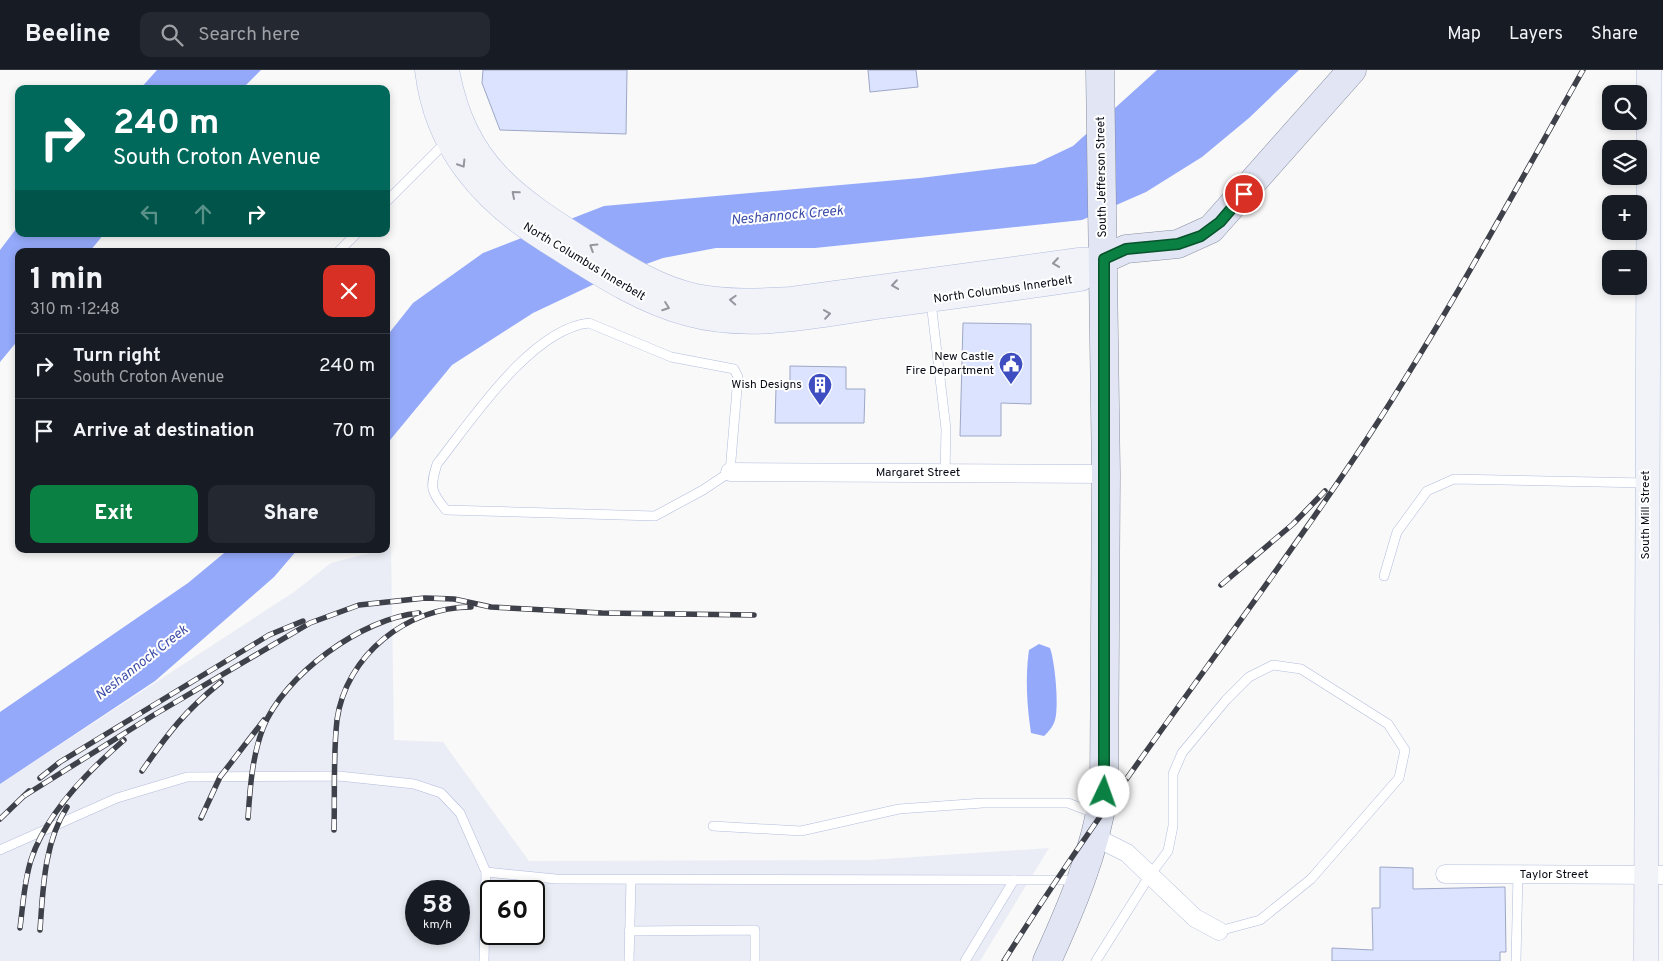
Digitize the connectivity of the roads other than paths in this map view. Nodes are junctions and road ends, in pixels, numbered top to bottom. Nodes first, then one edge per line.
1 (427, 70) edge
2 (447, 70) edge
3 (1352, 70) edge
4 (1649, 70) edge
5 (1100, 76) edge
6 (1656, 117) edge
7 (448, 139) junction
8 (390, 198) edge
9 (353, 237) edge
10 (342, 248) edge
11 (1104, 259) junction
12 (929, 290) junction
13 (1655, 369) edge
14 (730, 472) junction
15 (945, 473) junction
16 (1106, 474) junction
17 (1649, 491) junction
18 (1384, 576) dead end
19 (713, 826) dead end
20 (1098, 826) junction
21 (0, 850) edge
22 (486, 872) junction
23 (1445, 874) dead end
24 (1518, 874) junction
25 (1150, 875) junction
26 (1655, 875) edge
27 (631, 880) junction
28 (1014, 880) junction
29 (1082, 880) junction
30 (630, 931) junction
31 (1219, 931) joint
32 (484, 961) edge
33 (628, 961) edge
34 (755, 961) edge
35 (965, 961) edge
36 (1046, 961) edge
37 (1096, 961) edge
38 (1516, 961) edge
39 (1646, 961) edge

1 - 7 main road, North Columbus Innerbelt
12 -> 2 main road, North Columbus Innerbelt
3 - 11 main road
4 - 6 main road, South Mill Street
5 - 11 main road, South Jefferson Street
6 - 13 main road, South Mill Street
7 - 8 lane
7 -> 12 main road, North Columbus Innerbelt
9 - 10 lane
11 - 12 main road, North Columbus Innerbelt
11 - 16 main road, South Jefferson Street
12 - 15 lane
13 - 17 main road, South Mill Street
14 - 14 lane
14 - 15 street, Margaret Street
15 - 16 street, Margaret Street
16 - 20 main road, South Jefferson Street
17 - 18 lane
17 - 26 main road, South Mill Street
19 - 20 lane
20 - 25 street
20 - 29 main road, South Jefferson Street
21 - 22 lane
22 - 27 lane
22 - 32 lane
23 - 24 street, Taylor Street
24 - 26 street, Taylor Street
24 - 38 lane
25 - 31 street
25 - 31 lane
25 - 37 lane
26 - 39 main road, South Mill Street
27 - 28 lane
27 - 30 lane
28 - 29 lane
28 - 35 lane
29 - 36 main road, South Jefferson Street
30 - 33 lane
30 - 34 lane

